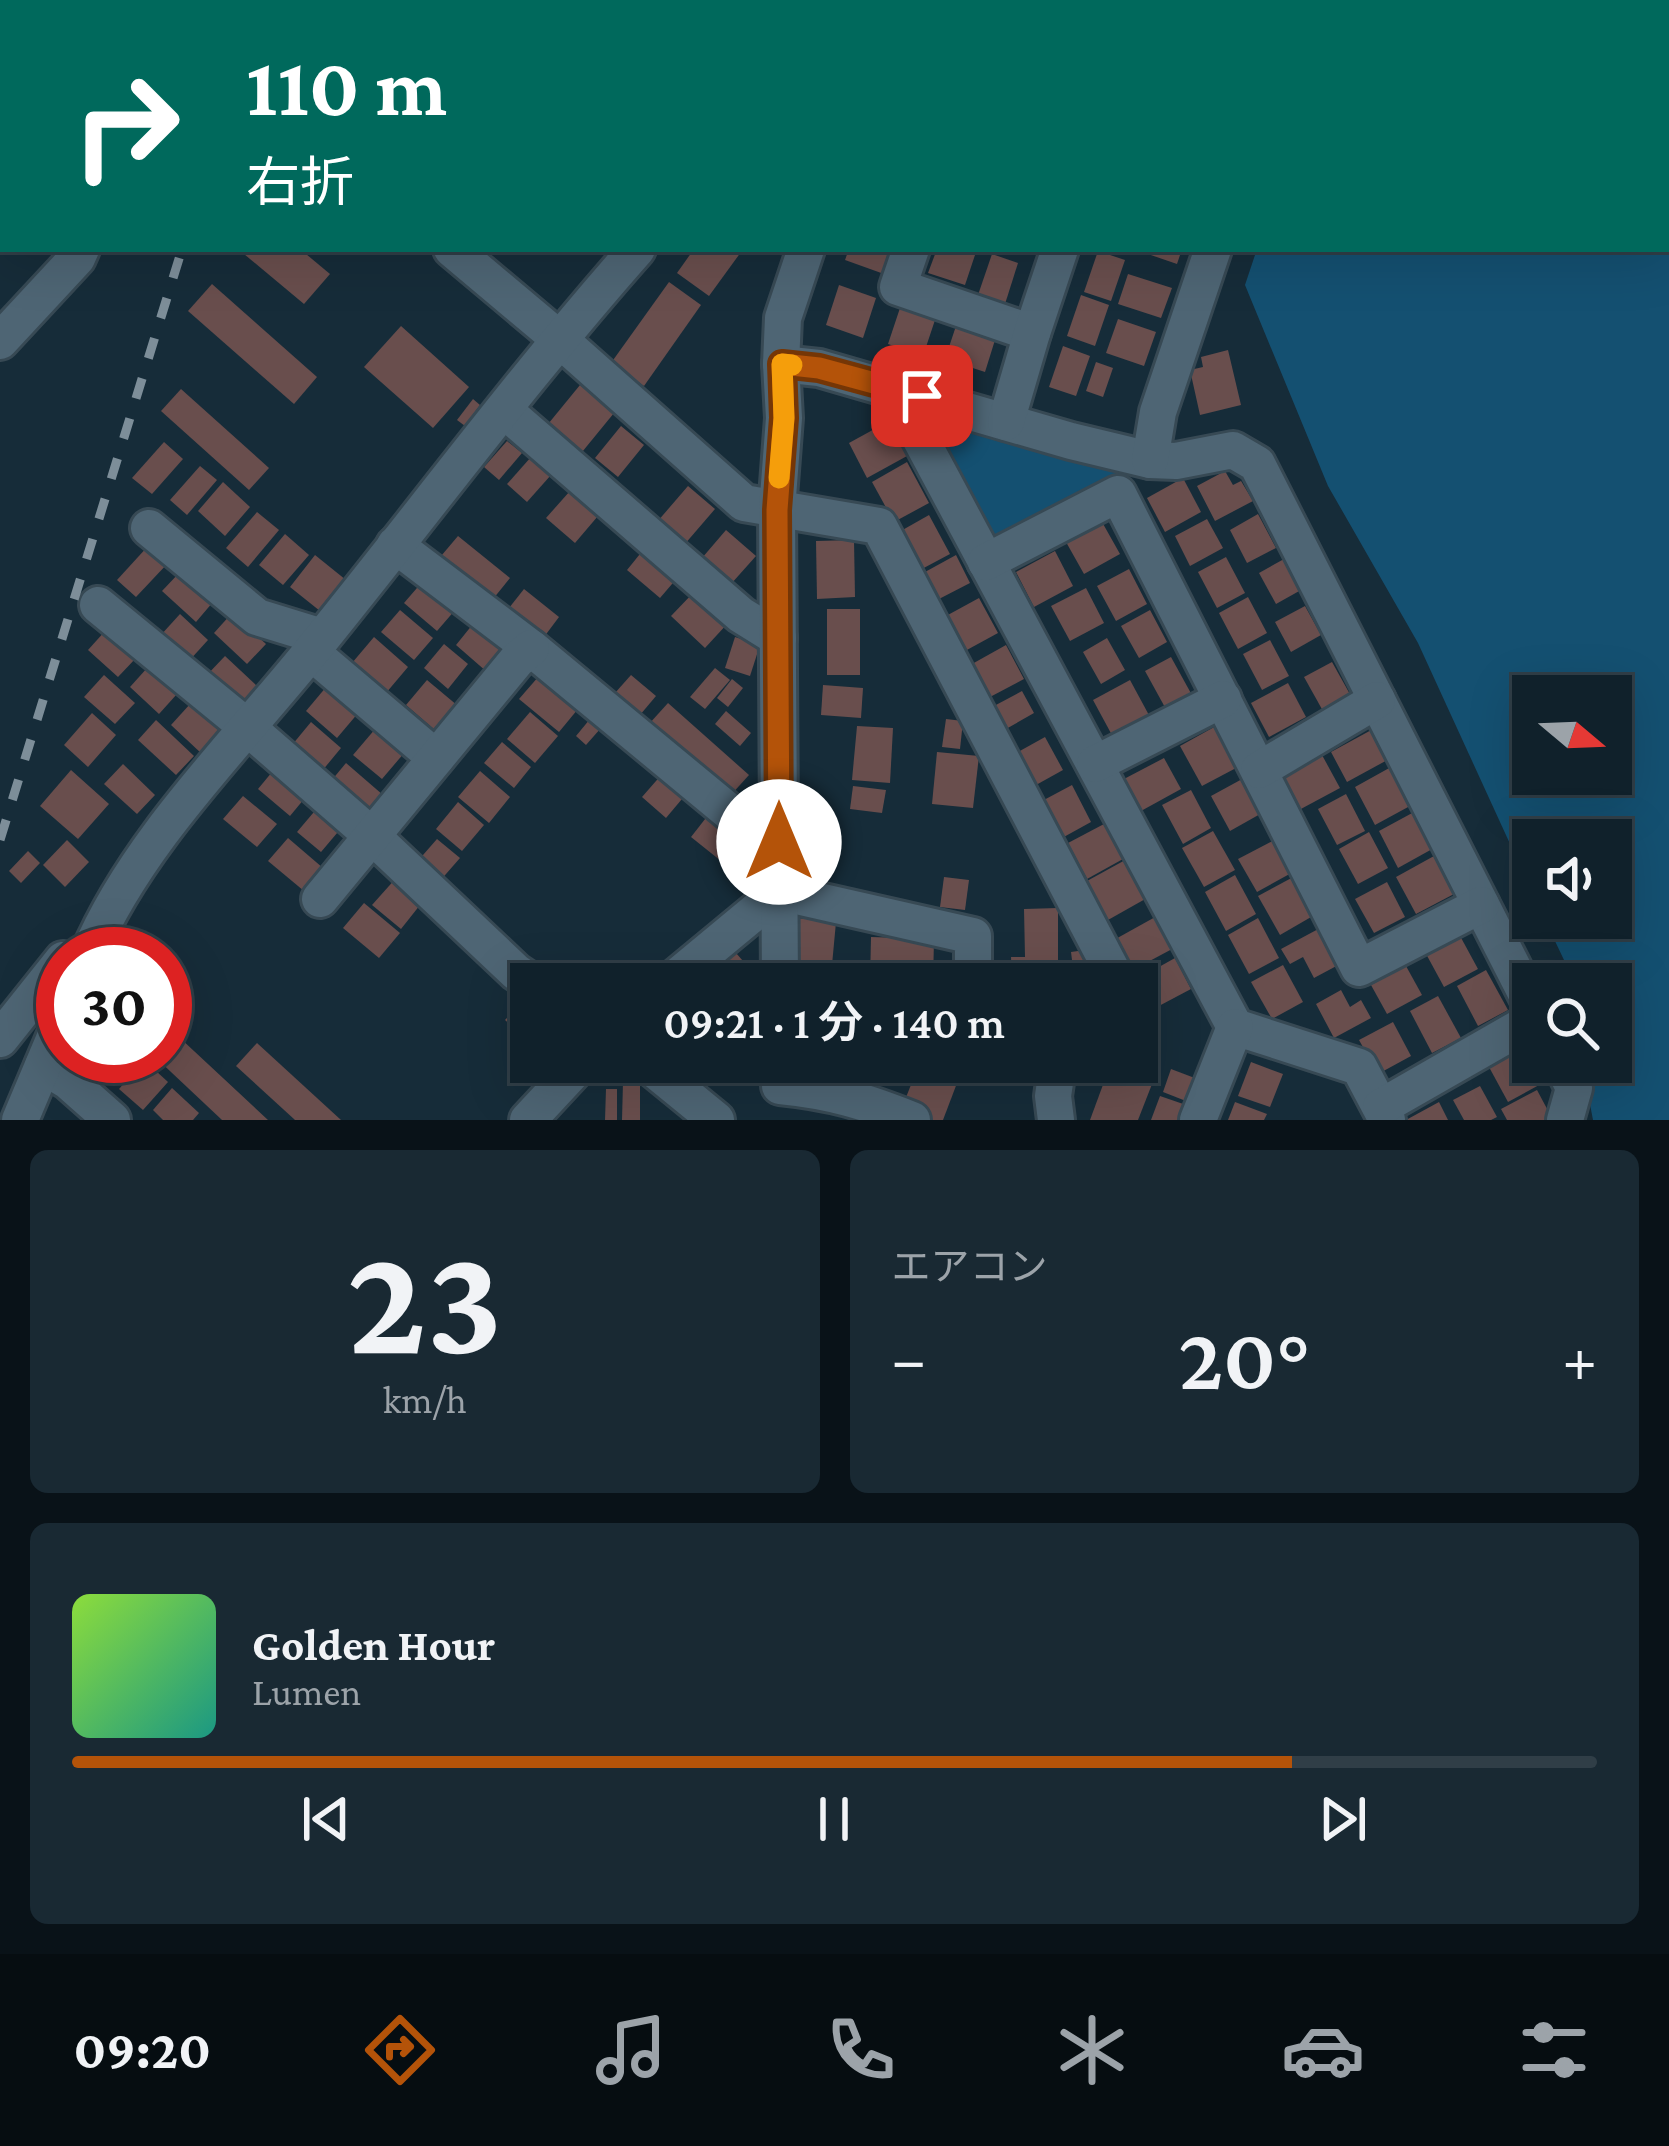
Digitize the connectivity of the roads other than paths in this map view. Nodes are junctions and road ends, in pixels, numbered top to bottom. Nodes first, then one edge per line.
1 (75, 252) edge
2 (456, 252) edge
3 (634, 252) edge
4 (805, 252) edge
5 (909, 252) edge
6 (1059, 252) edge
7 (1212, 252) edge
8 (1031, 333) junction
9 (558, 338) junction
10 (0, 341) edge
11 (782, 364) junction
12 (922, 396) junction
13 (504, 410) junction
14 (1006, 422) junction
15 (1150, 460) junction
16 (777, 510) junction
17 (148, 528) dead end
18 (395, 545) junction
19 (986, 562) junction
20 (98, 605) dead end
21 (778, 638) junction
22 (317, 644) junction
23 (531, 648) junction
24 (1223, 699) junction
25 (1377, 700) junction
26 (247, 727) junction
27 (436, 758) junction
28 (1095, 764) junction
29 (1259, 770) junction
30 (371, 836) junction
31 (779, 842) junction
32 (124, 884) junction
33 (779, 892) junction
34 (320, 898) dead end
35 (1481, 905) junction
36 (90, 927) edge
37 (102, 927) edge
38 (693, 963) edge
39 (780, 963) edge
40 (974, 963) edge
41 (1108, 963) edge
42 (1512, 966) edge
43 (510, 967) edge
44 (36, 994) edge
45 (1235, 1027) junction
46 (1512, 1033) edge
47 (0, 1039) edge
48 (36, 1082) edge
49 (70, 1083) edge
50 (562, 1083) edge
51 (671, 1083) edge
52 (849, 1083) edge
53 (864, 1083) edge
54 (1055, 1083) edge
55 (1572, 1083) edge
56 (780, 1089) edge
57 (1384, 1113) edge
58 (20, 1120) edge
59 (112, 1120) edge
60 (528, 1120) edge
61 (716, 1120) edge
62 (912, 1120) edge
63 (1056, 1120) edge
64 (1198, 1120) edge
65 (1565, 1120) edge

1 - 10 street
2 - 9 street
3 - 9 street
4 - 11 street
5 - 8 street
6 - 8 street
7 - 15 street
8 - 14 street
9 - 13 street
9 - 16 street
11 - 12 street
11 - 16 street
12 - 14 street
12 - 19 street
13 - 18 street
13 - 21 street
14 - 15 street
15 - 25 street
16 - 21 street
16 - 41 street
17 - 22 street
18 - 22 street
18 - 23 street
19 - 24 street
19 - 28 street
20 - 26 street
21 - 31 street
22 - 26 street
22 - 27 street
23 - 27 street
23 - 31 street
24 - 28 street
24 - 29 street
25 - 29 street
25 - 35 street
26 - 30 street
26 - 32 street
27 - 30 street
28 - 45 street
29 - 35 street
30 - 34 street
30 - 43 street
31 - 33 street
32 - 36 street
32 - 37 street
33 - 38 street
33 - 39 street
33 - 40 street
35 - 42 street
44 - 47 street
45 - 57 street
45 - 64 street
46 - 57 street
48 - 58 street
49 - 59 street
50 - 60 street
51 - 61 street
52 - 56 street
53 - 62 street
54 - 63 street
55 - 65 street

